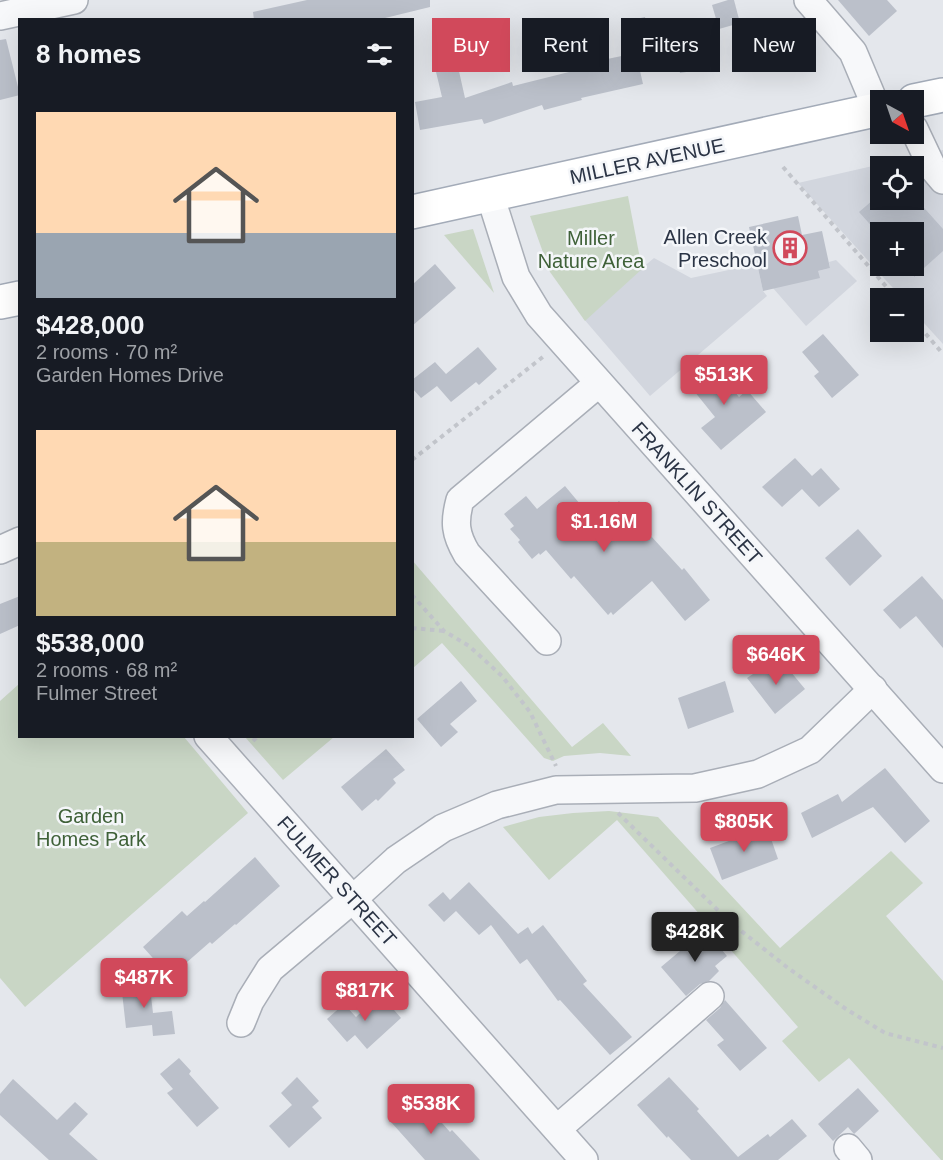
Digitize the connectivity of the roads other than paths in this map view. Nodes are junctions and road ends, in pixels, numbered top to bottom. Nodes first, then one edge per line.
1 (74, 0) edge
2 (808, 0) edge
3 (0, 16) edge
4 (870, 90) edge
5 (943, 95) edge
6 (924, 99) edge
7 (870, 111) edge
8 (921, 144) edge
9 (943, 180) edge
10 (490, 195) junction
11 (414, 212) edge
12 (599, 383) junction
13 (18, 542) edge
14 (0, 550) edge
15 (547, 641) dead end
16 (873, 690) junction
17 (210, 738) edge
18 (943, 769) edge
19 (353, 899) junction
20 (710, 996) dead end
21 (241, 1023) dead end
22 (557, 1129) junction
23 (584, 1160) edge

1 - 3 street
2 - 4 street
5 - 6 main road
7 - 10 main road, MILLER AVENUE
8 - 9 street
10 - 11 main road, MILLER AVENUE
10 - 12 street, FRANKLIN STREET
12 - 15 street
12 - 16 street, FRANKLIN STREET
13 - 14 street
16 - 18 street, FRANKLIN STREET
16 - 19 street
17 - 19 street, FULMER STREET
19 - 21 street
19 - 22 street, FULMER STREET
20 - 22 street
22 - 23 street, FULMER STREET

